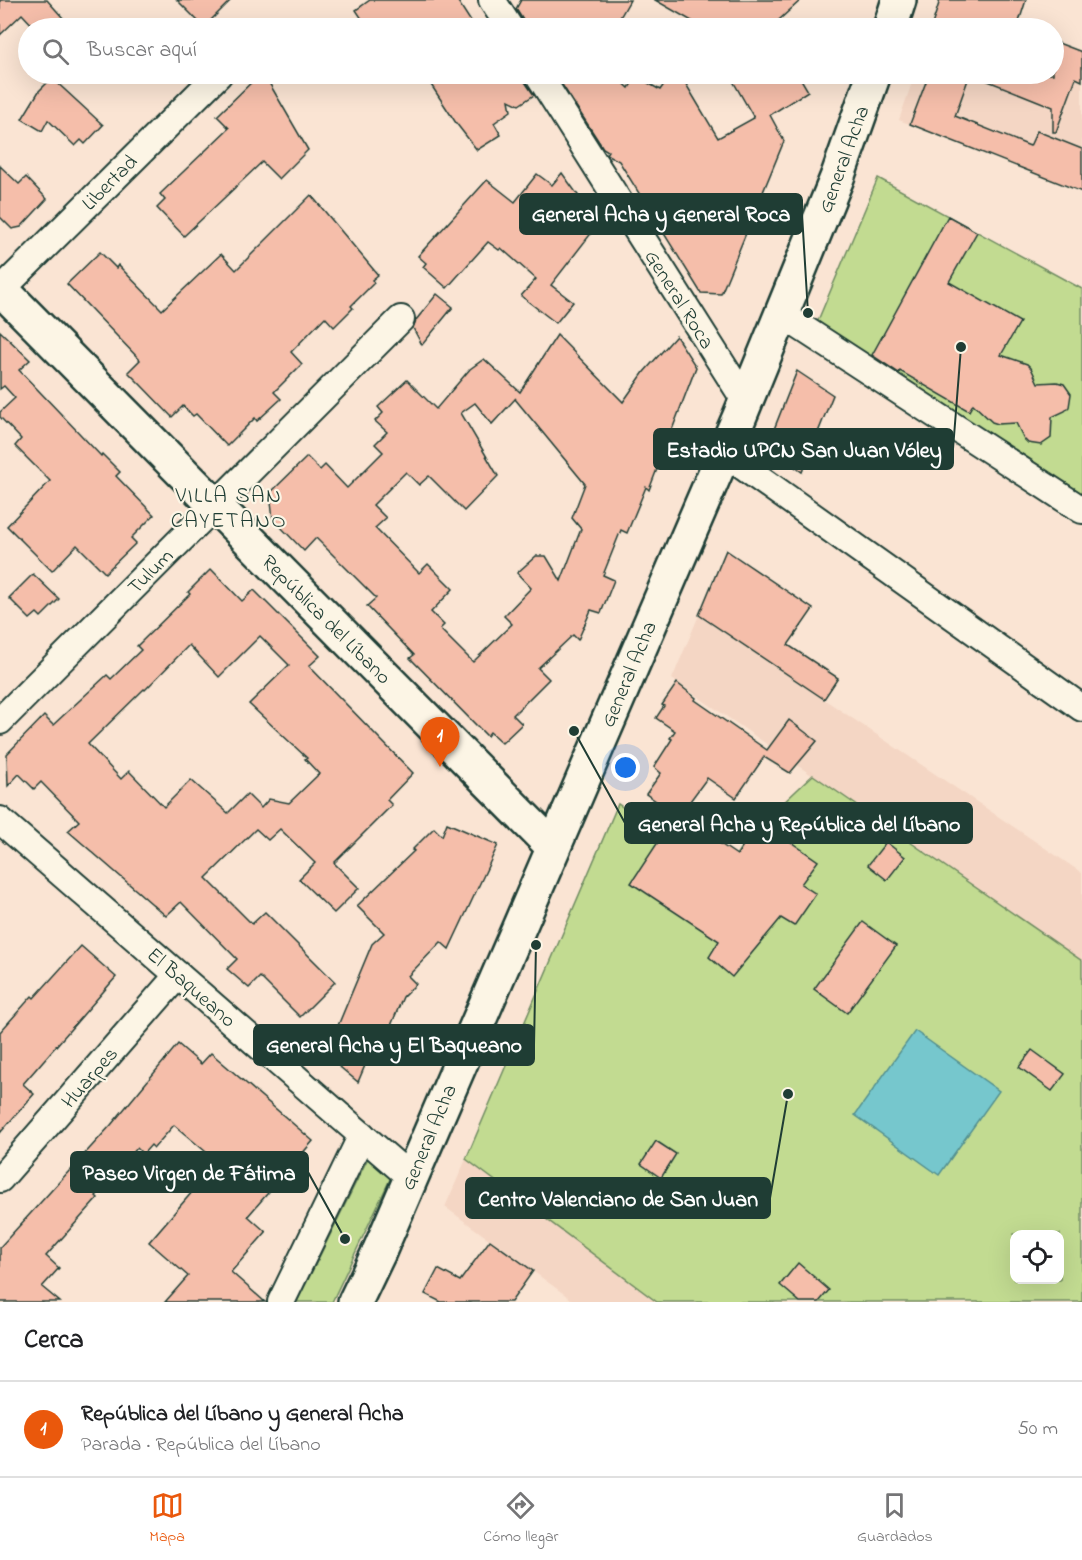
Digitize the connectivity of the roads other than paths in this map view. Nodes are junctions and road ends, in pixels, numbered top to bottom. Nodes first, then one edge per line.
1 (492, 0) edge
2 (899, 0) edge
3 (504, 18) edge
4 (893, 18) edge
5 (209, 84) edge
6 (544, 84) edge
7 (870, 84) edge
8 (1, 290) edge
9 (782, 314) junction
10 (400, 320) dead end
11 (746, 402) junction
12 (724, 453) junction
13 (215, 506) junction
14 (1082, 510) edge
15 (1082, 708) edge
16 (0, 721) edge
17 (0, 820) edge
18 (553, 847) junction
19 (178, 975) junction
20 (362, 1135) junction
21 (411, 1178) junction
22 (0, 1179) edge
23 (281, 1302) edge
24 (355, 1302) edge

1 - 3 street
2 - 4 main road
5 - 8 street, Libertad
6 - 11 street, General Roca
7 - 9 main road, General Acha
8 - 13 main road, República del Líbano
9 - 11 main road, General Acha
9 - 14 street
10 - 13 street, Tulum
11 - 12 main road, General Acha
12 - 15 street
12 - 18 main road, General Acha
13 - 16 street, Tulum
13 - 18 main road, República del Líbano
17 - 19 street, El Baqueano
18 - 21 main road, General Acha
19 - 20 street, El Baqueano
19 - 22 street, Huarpes
20 - 21 street, El Baqueano
20 - 23 street
21 - 24 main road, General Acha

